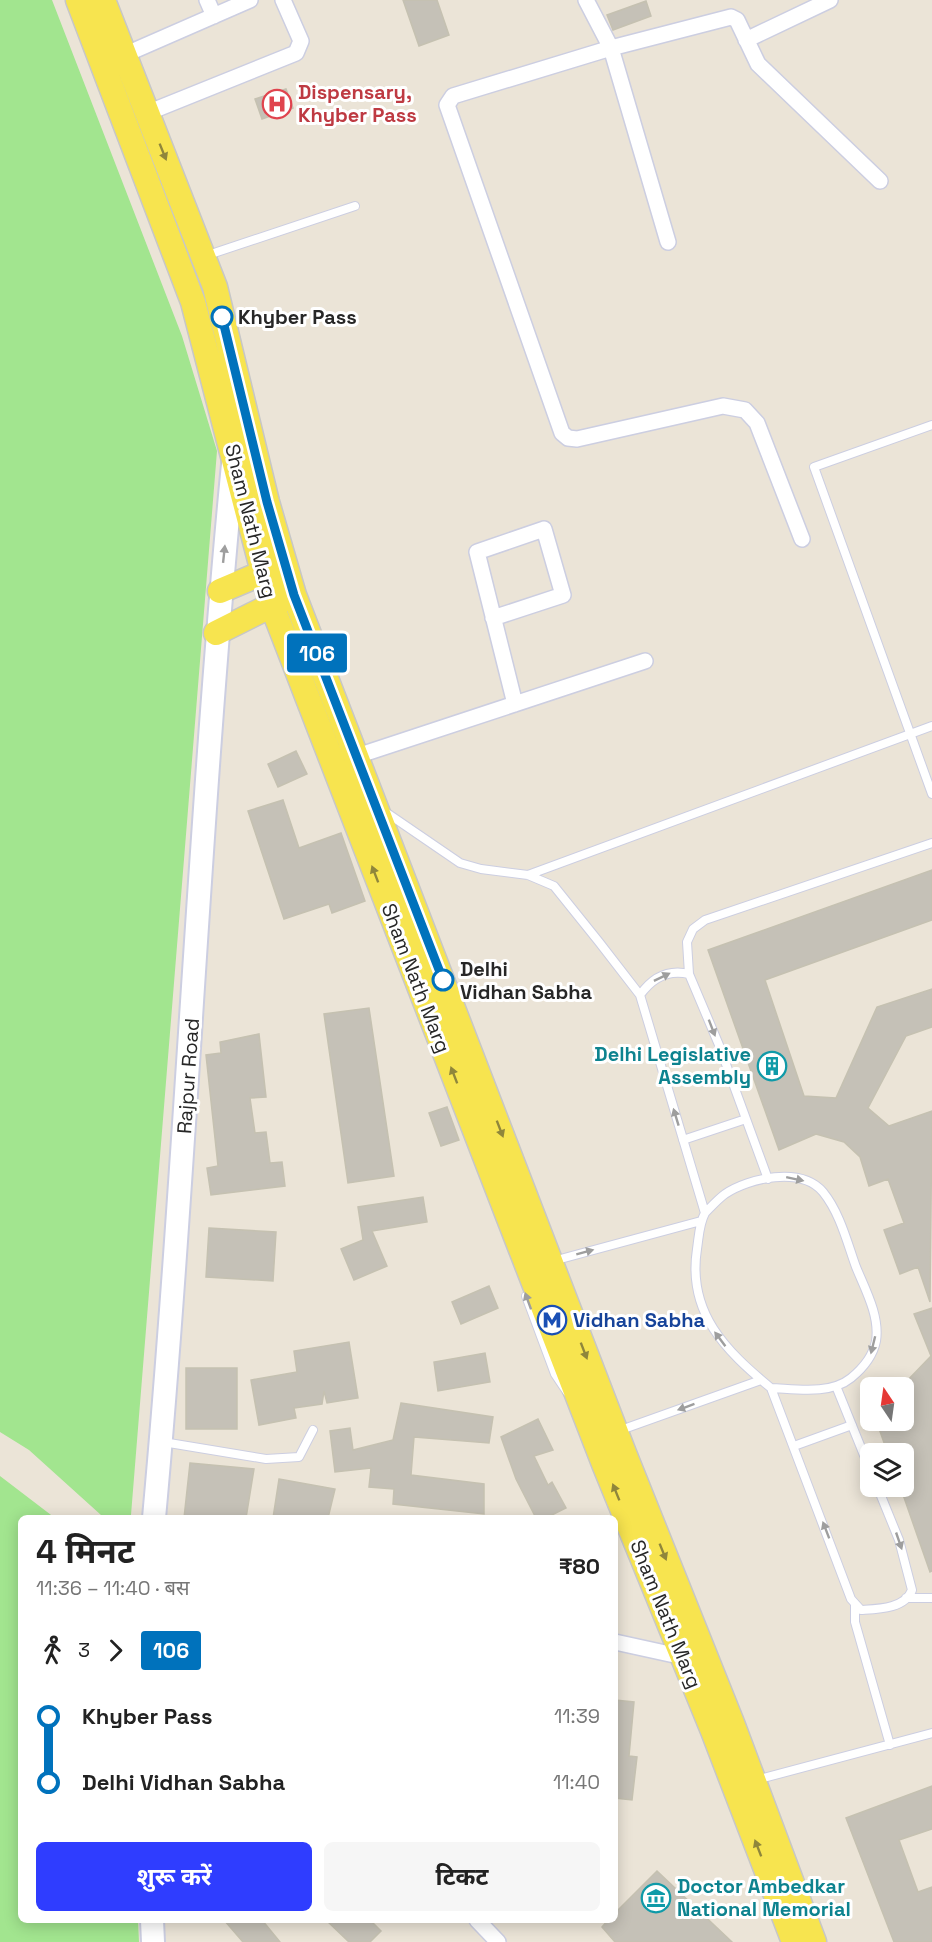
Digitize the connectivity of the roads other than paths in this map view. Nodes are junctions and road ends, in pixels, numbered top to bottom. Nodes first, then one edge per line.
1 (78, 0) edge
2 (103, 0) edge
3 (207, 0) edge
4 (250, 0) edge
5 (283, 0) edge
6 (586, 0) edge
7 (830, 0) edge
8 (214, 16) junction
9 (746, 40) junction
10 (611, 48) junction
11 (124, 55) junction
12 (147, 113) junction
13 (880, 181) dead end
14 (356, 206) dead end
15 (668, 242) dead end
16 (204, 256) junction
17 (932, 425) edge
18 (234, 453) junction
19 (802, 539) dead end
20 (274, 568) junction
21 (220, 591) junction
22 (294, 595) junction
23 (271, 603) junction
24 (493, 618) junction
25 (216, 633) junction
26 (645, 661) dead end
27 (515, 704) junction
28 (932, 726) edge
29 (911, 734) junction
30 (357, 756) junction
31 (932, 794) edge
32 (364, 810) junction
33 (932, 843) edge
34 (528, 875) junction
35 (689, 974) junction
36 (640, 995) junction
37 (470, 1117) junction
38 (747, 1119) junction
39 (683, 1140) junction
40 (480, 1170) dead end
41 (768, 1179) junction
42 (703, 1217) junction
43 (534, 1273) junction
44 (761, 1380) junction
45 (836, 1386) junction
46 (771, 1388) junction
47 (852, 1425) junction
48 (313, 1430) dead end
49 (605, 1435) junction
50 (161, 1442) junction
51 (860, 1445) edge
52 (794, 1446) junction
53 (881, 1497) edge
54 (154, 1515) edge
55 (906, 1598) junction
56 (932, 1598) edge
57 (855, 1605) junction
58 (618, 1643) edge
59 (694, 1658) junction
60 (932, 1732) edge
61 (890, 1745) junction
62 (744, 1785) junction
63 (152, 1923) edge
64 (480, 1923) edge
65 (153, 1942) edge
66 (498, 1942) edge
67 (794, 1942) edge
68 (814, 1942) edge

1 - 18 main road, Sham Nath Marg
2 - 11 main road, Sham Nath Marg
3 - 8 street
4 - 8 street
5 - 12 street
6 - 10 street
7 - 9 street
8 - 11 street
9 - 10 street
9 - 13 street
10 - 15 street
10 - 19 street
11 - 12 main road, Sham Nath Marg
12 -> 16 main road, Sham Nath Marg
14 - 16 lane
16 - 20 main road, Sham Nath Marg
17 - 29 lane
18 - 20 main road, Sham Nath Marg
21 -> 18 street, Rajpur Road
20 - 21 main road
20 - 22 main road, Sham Nath Marg
20 - 23 main road, Sham Nath Marg
21 - 25 street, Rajpur Road
22 - 23 main road
22 - 30 main road, Sham Nath Marg
23 - 25 main road
23 - 32 main road, Sham Nath Marg
24 - 24 street
24 - 27 street
25 - 50 street, Rajpur Road
26 - 27 street
27 - 30 street
28 - 29 lane
29 - 31 lane
29 - 34 lane
30 - 32 main road, Sham Nath Marg
32 - 34 lane
37 -> 32 main road, Sham Nath Marg
32 -> 43 main road, Sham Nath Marg
33 - 35 lane
34 - 36 lane
36 -> 35 lane
35 -> 38 lane
39 -> 36 lane
37 - 40 lane
37 - 43 main road, Sham Nath Marg
38 - 39 lane
38 - 41 lane
39 - 42 lane
41 - 42 lane
41 -> 45 lane
43 -> 42 lane
44 -> 42 lane
43 -> 49 main road, Sham Nath Marg
49 -> 43 main road, Sham Nath Marg
44 - 46 lane
44 -> 49 lane
45 - 46 lane
45 - 47 lane
46 - 52 lane
47 - 51 lane
47 - 52 lane
48 - 50 lane
49 - 59 main road, Sham Nath Marg
50 - 54 street, Rajpur Road
57 -> 52 lane
53 -> 55 lane
55 - 56 lane
55 - 57 lane
57 - 61 lane
58 - 59 street
59 - 62 main road, Sham Nath Marg
60 - 61 lane
61 - 62 lane
67 -> 62 main road, Sham Nath Marg
62 - 68 main road, Sham Nath Marg
63 - 65 street
64 - 66 street

